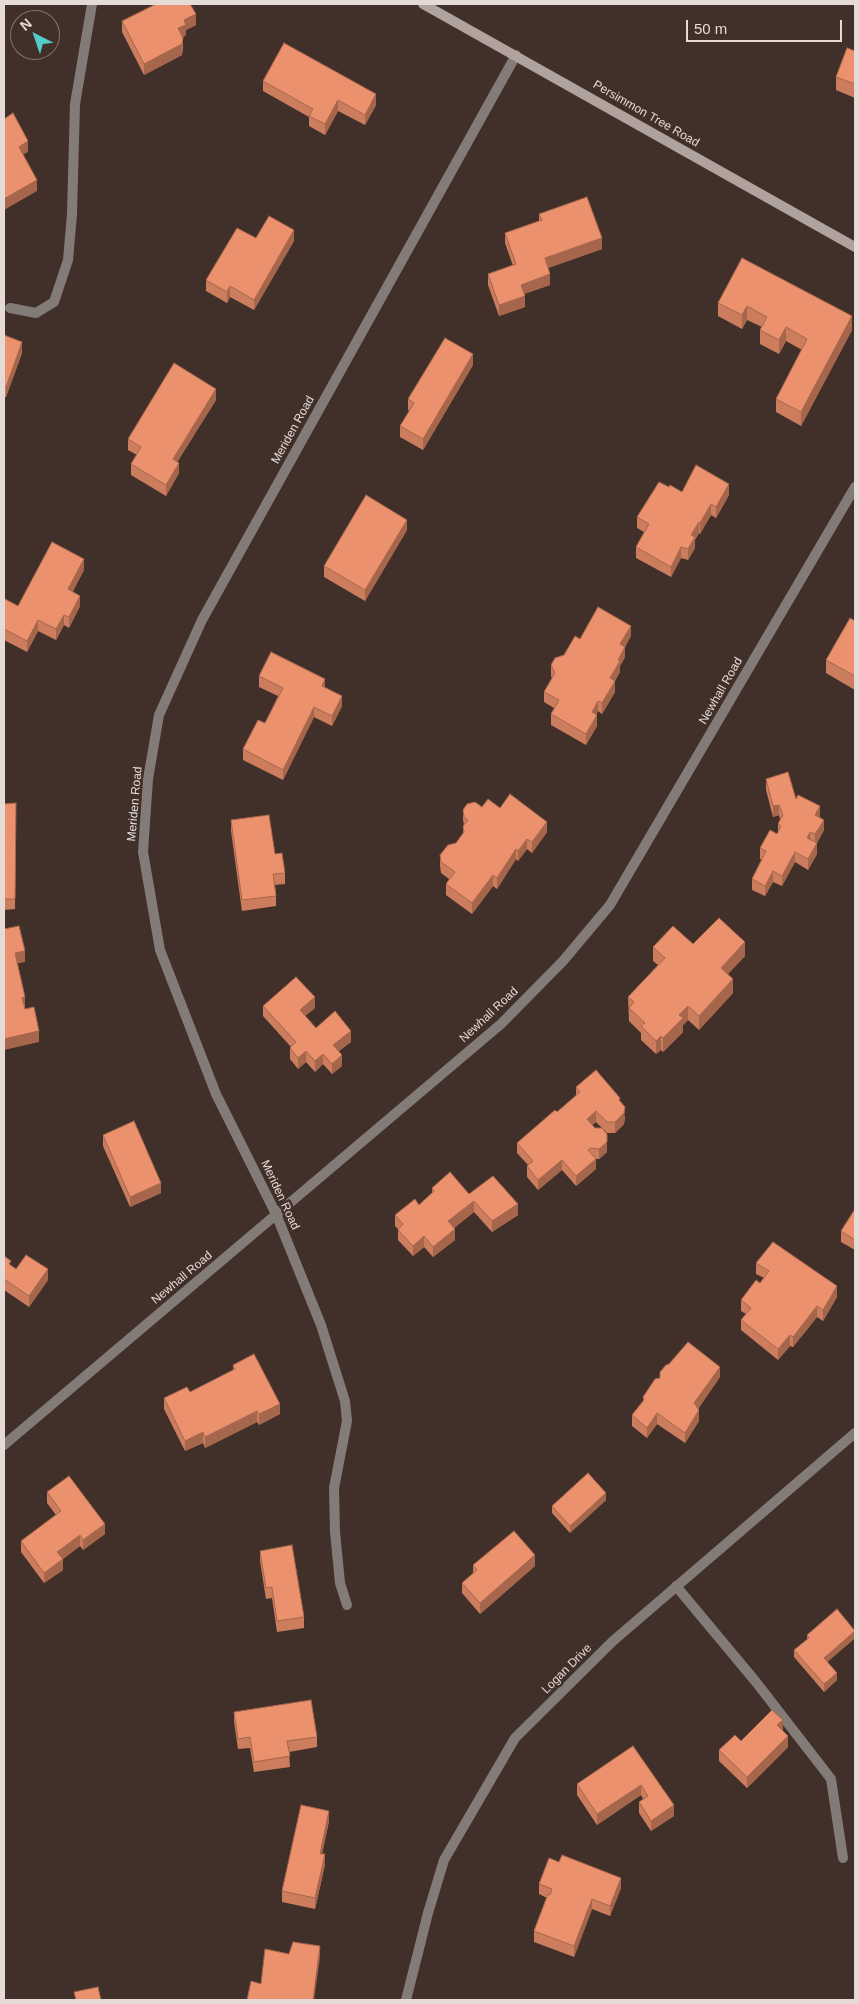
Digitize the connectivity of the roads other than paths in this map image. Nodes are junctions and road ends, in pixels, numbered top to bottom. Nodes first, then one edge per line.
1 (92, 4) edge
2 (423, 4) edge
3 (516, 55) junction
4 (855, 247) edge
5 (10, 308) dead end
6 (855, 487) edge
7 (276, 1214) junction
8 (855, 1433) edge
9 (4, 1445) edge
10 (676, 1586) junction
11 (346, 1605) dead end
12 (843, 1858) dead end
13 (406, 2000) edge

1 - 5 street
2 - 3 main road, Persimmon Tree Road
3 - 4 main road, Persimmon Tree Road
3 - 7 street, Meriden Road
6 - 7 street, Newhall Road
7 - 9 street, Newhall Road
7 - 11 street, Meriden Road
8 - 10 street, Logan Drive
10 - 12 street
10 - 13 street, Logan Drive

